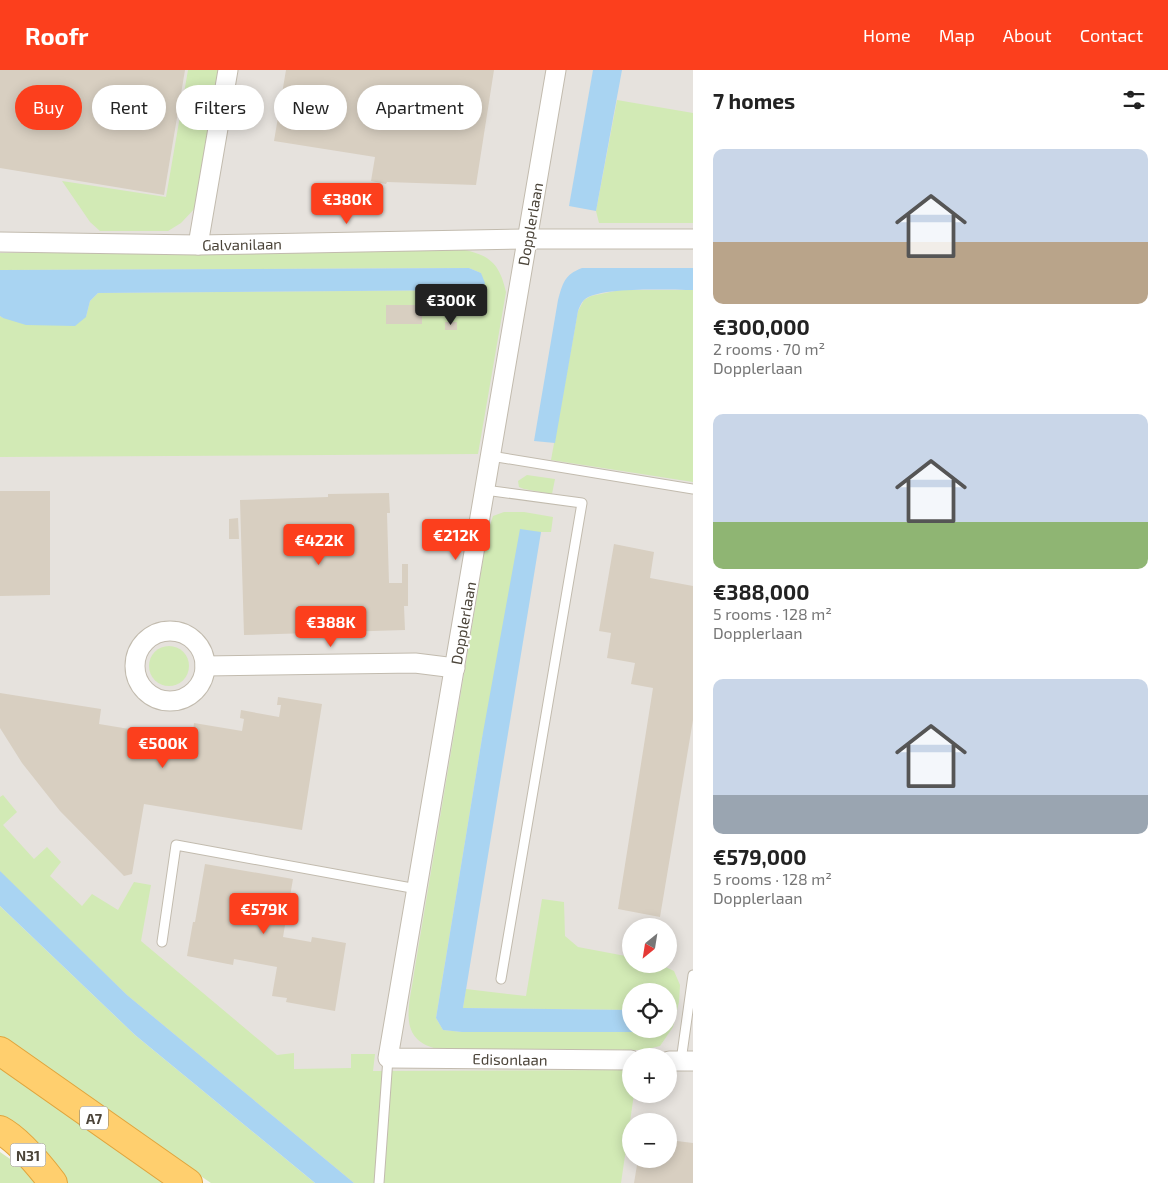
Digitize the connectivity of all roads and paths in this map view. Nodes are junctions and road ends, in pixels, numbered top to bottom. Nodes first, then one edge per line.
1 (228, 70) edge
2 (556, 70) edge
3 (527, 239) junction
4 (693, 239) edge
5 (0, 242) edge
6 (198, 244) junction
7 (491, 456) junction
8 (693, 489) edge
9 (485, 490) junction
10 (205, 666) dead end
11 (455, 668) junction
12 (417, 889) junction
13 (162, 942) dead end
14 (693, 975) edge
15 (501, 979) dead end
16 (0, 1051) edge
17 (388, 1058) junction
18 (622, 1060) edge
19 (681, 1061) edge
20 (0, 1130) edge
21 (53, 1183) edge
22 (188, 1183) edge
23 (379, 1183) edge

1 - 6 street
2 - 3 street, Dopplerlaan
3 - 4 street, Galvanilaan
3 - 6 street, Galvanilaan
3 - 7 street, Dopplerlaan
5 - 6 street, Galvanilaan
7 - 8 lane
7 - 9 street, Dopplerlaan
9 - 11 street, Dopplerlaan
9 - 15 lane
10 - 11 street
11 - 12 street, Dopplerlaan
12 - 13 lane
12 - 17 street, Dopplerlaan
14 - 19 lane
16 - 22 highway, A7
17 - 18 street, Edisonlaan
17 - 23 lane
20 - 21 highway, N31

